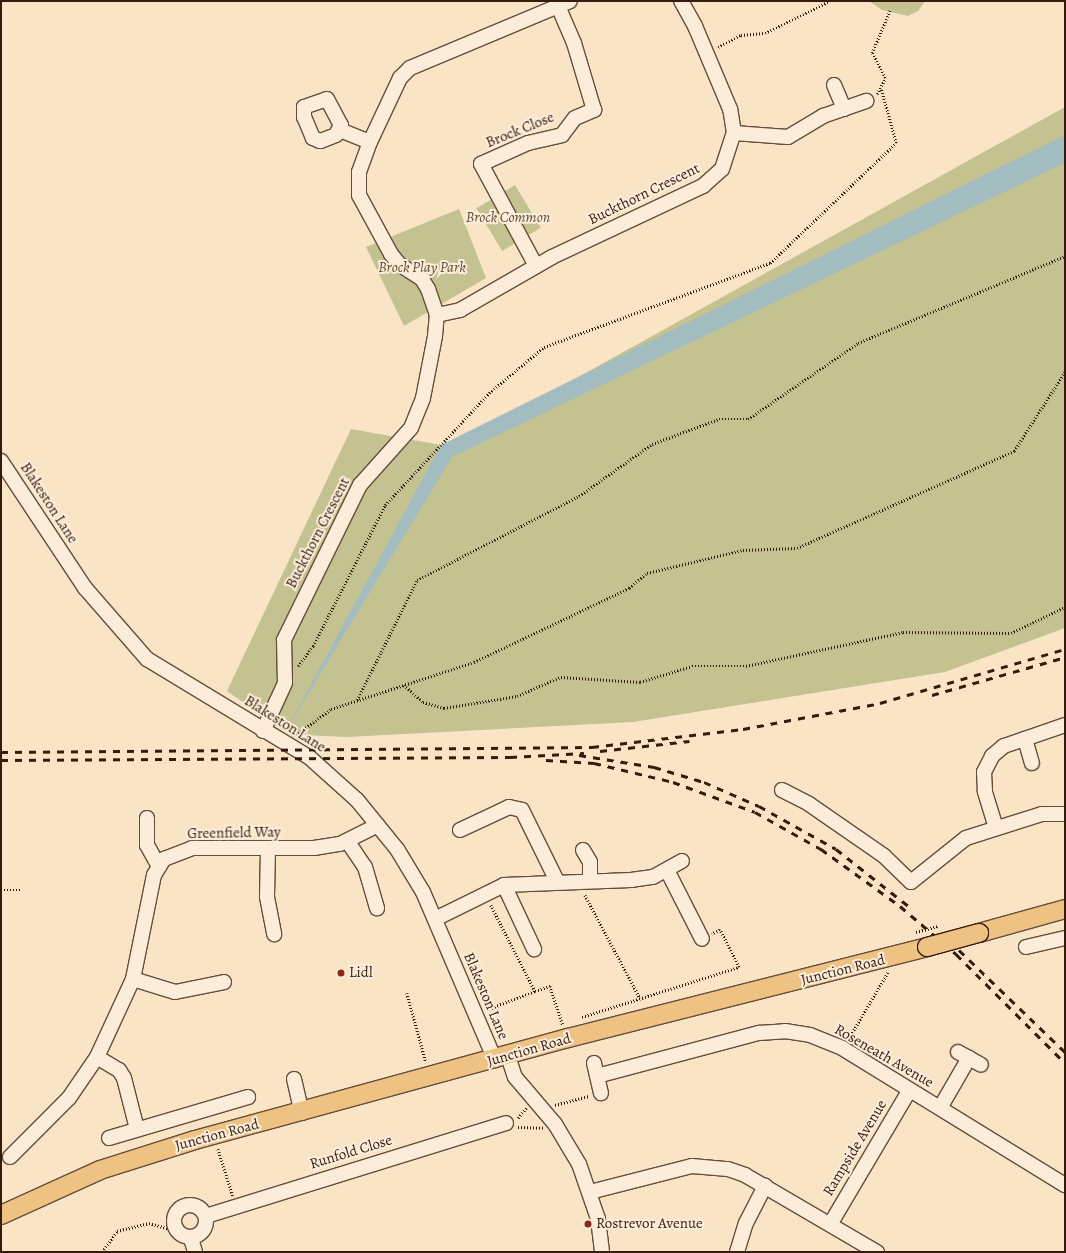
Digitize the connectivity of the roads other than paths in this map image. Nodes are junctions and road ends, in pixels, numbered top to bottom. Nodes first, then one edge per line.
1 (681, 1) edge
2 (564, 3) edge
3 (834, 85) dead end
4 (866, 101) road end
5 (844, 109) junction
6 (340, 130) dead end
7 (734, 133) junction
8 (370, 142) junction
9 (536, 266) junction
10 (437, 315) junction
11 (1, 461) edge
12 (1059, 728) edge
13 (263, 730) junction
14 (1025, 739) junction
15 (1032, 763) dead end
16 (782, 790) dead end
17 (1065, 814) edge
18 (147, 818) dead end
19 (378, 825) junction
20 (996, 828) junction
21 (460, 830) dead end
22 (348, 842) junction
23 (268, 849) junction
24 (583, 850) dead end
25 (682, 861) dead end
26 (158, 867) junction
27 (667, 870) junction
28 (557, 881) junction
29 (584, 881) junction
30 (504, 885) junction
31 (377, 908) dead end
32 (1065, 909) edge
33 (435, 919) junction
34 (274, 934) dead end
35 (1065, 938) edge
36 (702, 939) road end
37 (1026, 947) dead end
38 (534, 949) dead end
39 (133, 979) junction
40 (224, 982) dead end
41 (97, 1057) junction
42 (501, 1058) junction
43 (969, 1058) dead end
44 (294, 1079) dead end
45 (909, 1091) junction
46 (601, 1093) road end
47 (248, 1097) dead end
48 (940, 1108) junction
49 (302, 1113) junction
50 (506, 1123) road end
51 (137, 1129) junction
52 (109, 1138) dead end
53 (10, 1157) dead end
54 (1065, 1185) edge
55 (765, 1186) junction
56 (590, 1192) junction
57 (1, 1215) edge
58 (206, 1216) junction
59 (831, 1223) junction
60 (191, 1238) junction
61 (195, 1252) edge
62 (602, 1252) edge
63 (737, 1252) edge
64 (877, 1252) edge

1 - 7 street, Buckthorn Crescent
2 - 8 street, Buckthorn Crescent
2 - 9 street, Brock Close
3 - 5 street
4 - 5 street
5 - 7 street
6 - 8 street
7 - 9 street, Buckthorn Crescent
8 - 10 street, Buckthorn Crescent
9 - 10 street, Buckthorn Crescent
10 - 13 street, Buckthorn Crescent
11 - 13 street, Blakeston Lane
12 - 14 street
13 - 19 street, Blakeston Lane
14 - 15 street
14 - 20 street
16 - 20 street
17 - 20 street
18 - 26 street
19 - 22 street, Greenfield Way
19 - 33 street, Blakeston Lane
21 - 28 street
22 - 23 street, Greenfield Way
22 - 31 street
23 - 26 street, Greenfield Way
23 - 34 street
24 - 29 street
25 - 27 street
26 - 39 street
27 - 29 street
27 - 36 street
28 - 29 street
28 - 30 street
30 - 33 street
30 - 38 street
32 - 42 main road, Junction Road, bridge
33 - 42 street, Blakeston Lane
35 - 37 street
39 - 40 street
39 - 41 street
41 - 51 street
41 - 53 street
42 - 49 main road, Junction Road
42 - 56 street, Blakeston Lane
43 - 48 street
44 - 49 street
45 - 46 street, Roseneath Avenue
45 - 48 street, Roseneath Avenue
45 - 59 street, Rampside Avenue
47 - 51 street
48 - 54 street, Roseneath Avenue
49 - 57 main road, Junction Road
50 - 58 street, Runfold Close
51 - 52 street
55 - 56 street
55 - 59 street
55 - 63 street
56 - 62 street, Blakeston Lane
58 - 60 street
58 - 60 street
59 - 64 street
60 - 61 street

